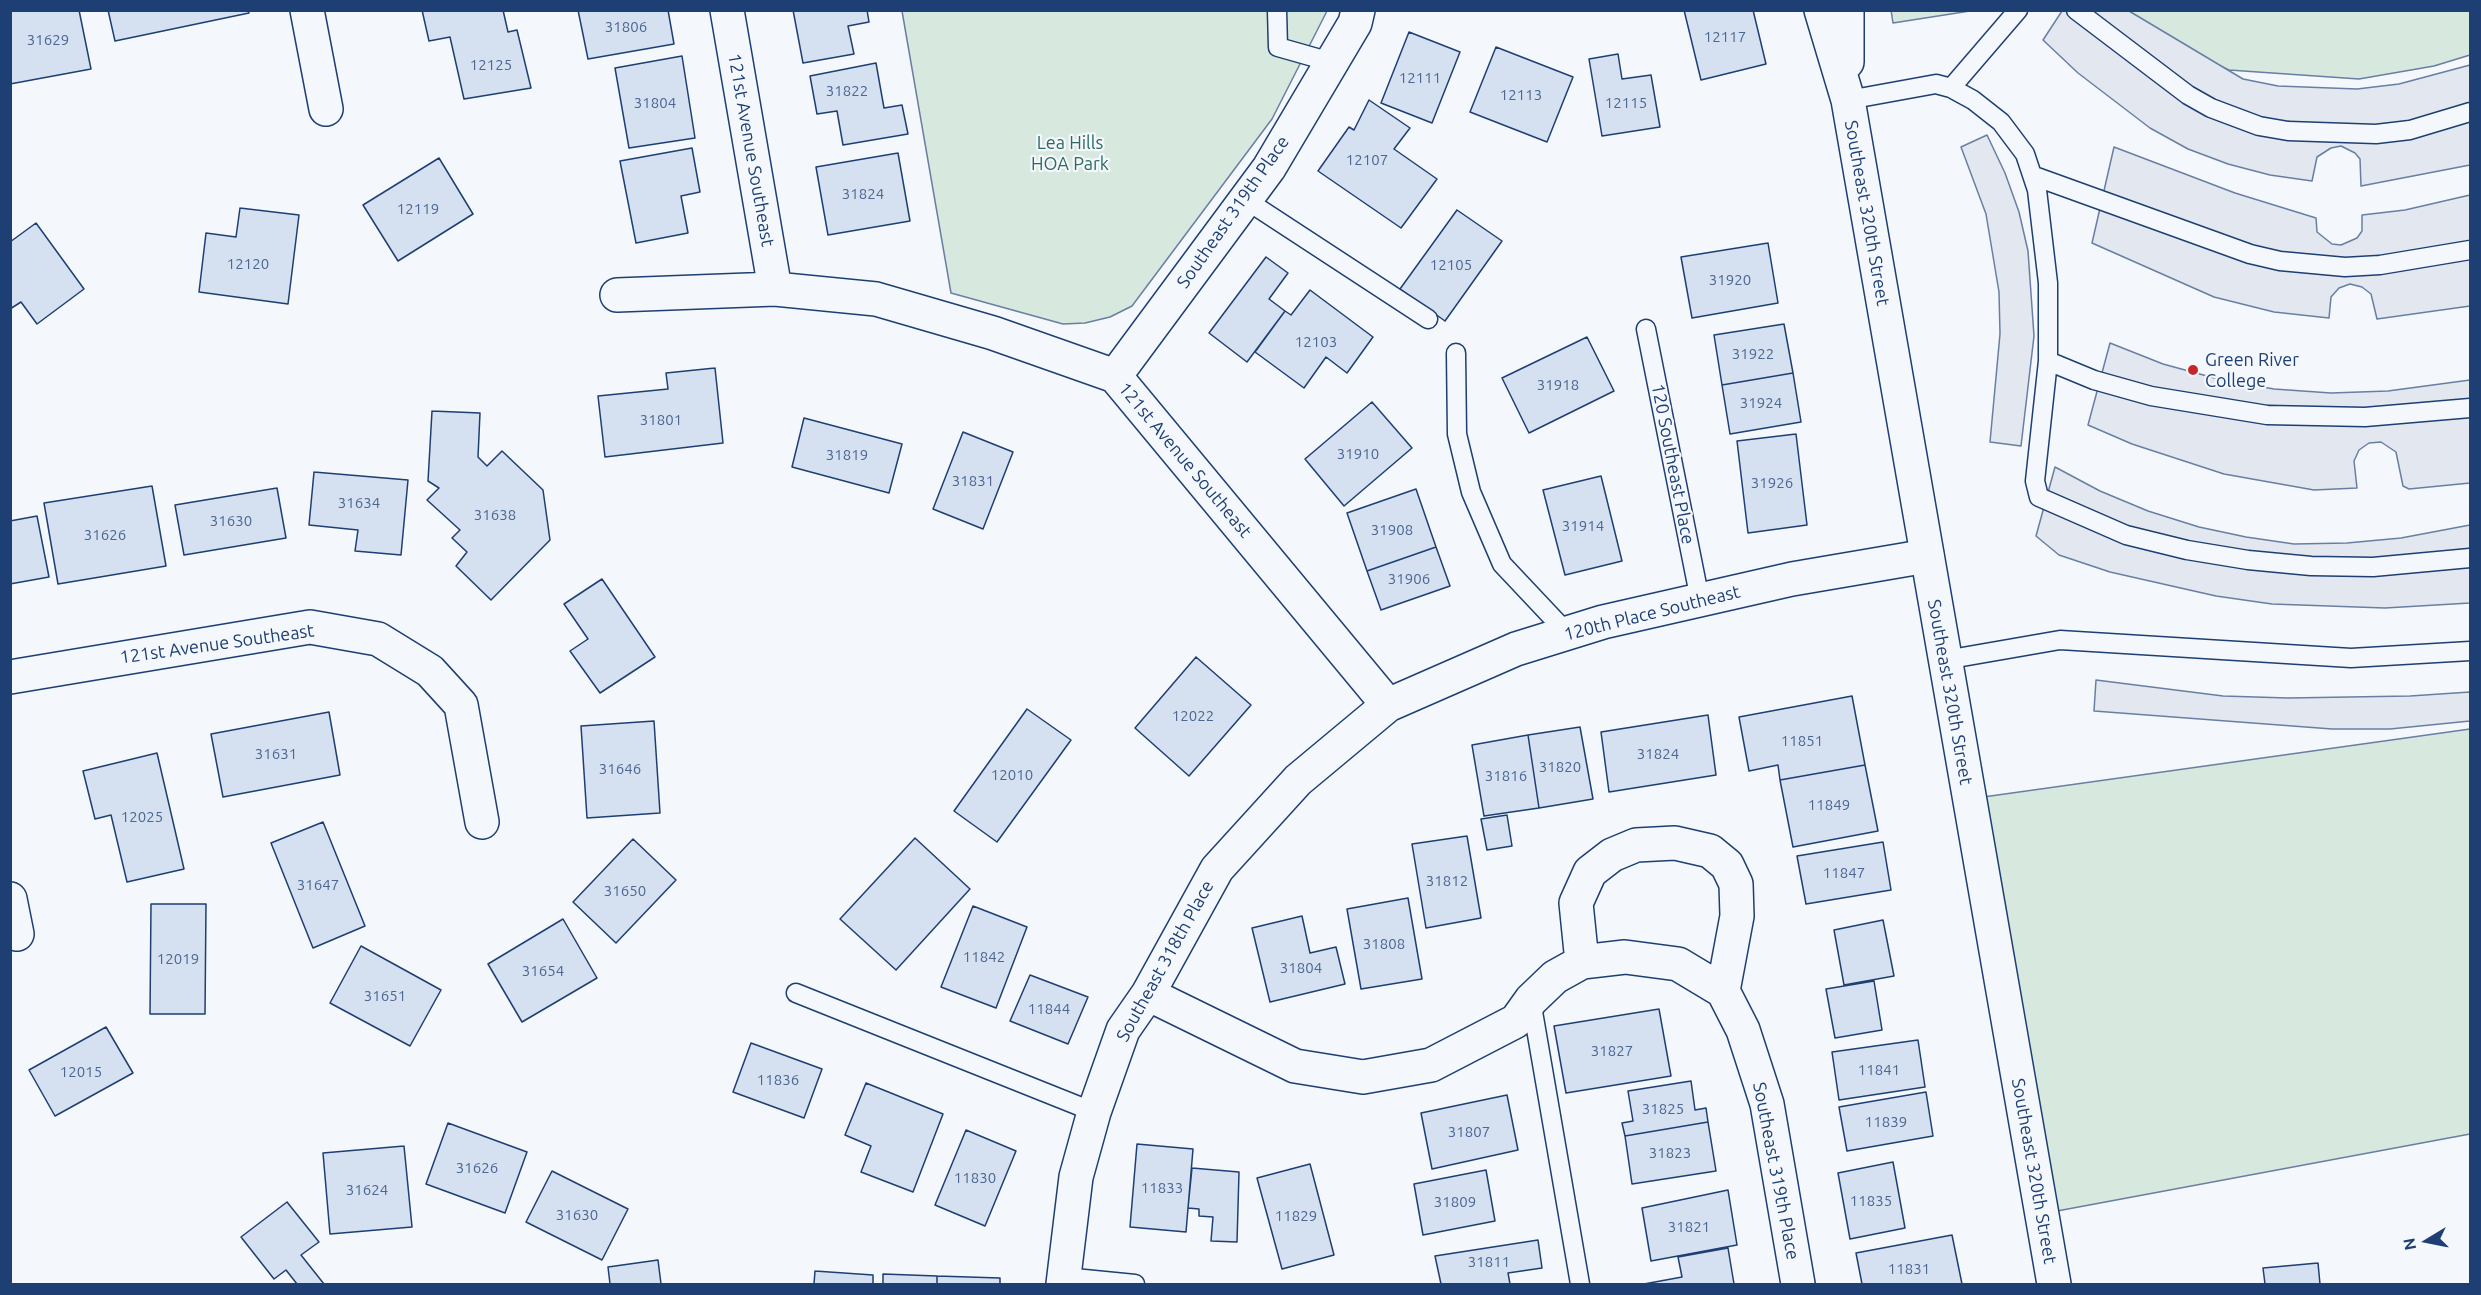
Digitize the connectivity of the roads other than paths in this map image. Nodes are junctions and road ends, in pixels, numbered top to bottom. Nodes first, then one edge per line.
1 (307, 10) edge
2 (727, 10) edge
3 (1277, 10) edge
4 (1358, 10) edge
5 (1821, 10) edge
6 (1847, 10) edge
7 (2018, 10) edge
8 (2076, 10) edge
9 (1331, 62) junction
10 (1951, 88) junction
11 (1848, 100) junction
12 (326, 109) dead end
13 (2470, 112) edge
14 (2034, 176) junction
15 (1246, 200) junction
16 (2470, 250) edge
17 (775, 289) junction
18 (617, 296) dead end
19 (1428, 319) dead end
20 (1646, 329) dead end
21 (1456, 353) dead end
22 (2048, 361) junction
23 (1115, 376) junction
24 (2470, 408) edge
25 (1927, 555) junction
26 (2470, 558) edge
27 (1700, 600) junction
28 (1567, 633) junction
29 (2470, 651) edge
30 (1945, 660) junction
31 (10, 677) edge
32 (1388, 705) junction
33 (482, 822) dead end
34 (10, 899) edge
35 (17, 934) dead end
36 (1582, 962) junction
37 (1724, 991) junction
38 (796, 993) dead end
39 (1148, 994) junction
40 (1531, 1000) junction
41 (1094, 1112) junction
42 (1064, 1281) edge
43 (1135, 1284) edge
44 (1580, 1284) edge
45 (1798, 1284) edge
46 (2054, 1284) edge

1 - 12 street
2 - 17 street, 121st Avenue Southeast
3 - 9 lane
4 - 9 street, Southeast 319th Place
5 - 11 street, Southeast 320th Street
6 - 11 street, Southeast 320th Street
7 - 10 lane
8 - 13 lane
9 - 15 street, Southeast 319th Place
10 - 11 lane
10 - 14 lane
11 - 25 street, Southeast 320th Street
14 - 16 lane
14 - 22 lane
15 - 19 lane
15 - 23 street, Southeast 319th Place
17 - 18 street, 121st Avenue Southeast
17 - 23 street, 121st Avenue Southeast
20 - 27 lane, 120 Southeast Place
21 - 28 lane
22 - 24 lane
22 - 26 lane
23 - 32 street, 121st Avenue Southeast
25 - 27 street, 120th Place Southeast
25 - 30 street, Southeast 320th Street
27 - 28 street, 120th Place Southeast
28 - 32 street, 120th Place Southeast
29 - 30 lane
30 - 46 street, Southeast 320th Street
31 - 33 street, 121st Avenue Southeast
32 - 39 street, Southeast 318th Place
34 - 35 street
36 - 37 street
36 - 37 street
36 - 40 street
37 - 45 street, Southeast 319th Place
38 - 41 lane
39 - 40 street
39 - 41 street, Southeast 318th Place
40 - 44 lane
41 - 42 street, Southeast 318th Place
42 - 43 lane

